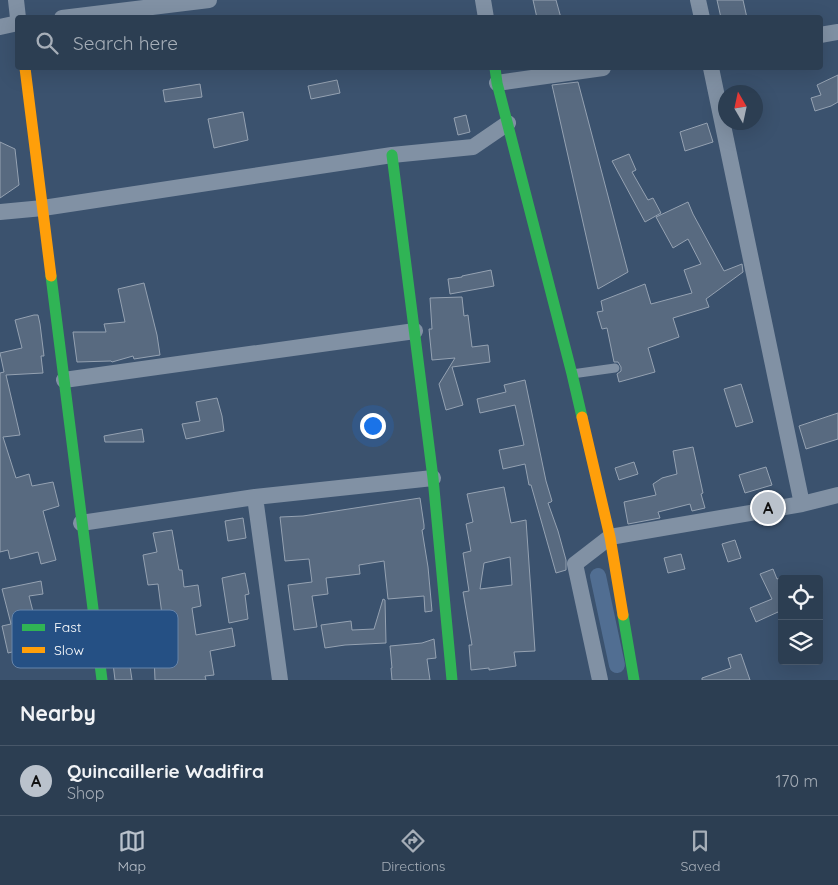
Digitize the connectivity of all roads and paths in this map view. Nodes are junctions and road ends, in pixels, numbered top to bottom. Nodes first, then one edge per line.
1 (16, 0) edge
2 (209, 0) edge
3 (483, 0) edge
4 (698, 0) edge
5 (18, 15) edge
6 (86, 15) edge
7 (486, 15) edge
8 (701, 15) edge
9 (15, 24) edge
10 (0, 27) edge
11 (838, 32) edge
12 (823, 34) edge
13 (25, 70) edge
14 (572, 70) edge
15 (711, 70) edge
16 (496, 75) edge
17 (508, 123) junction
18 (392, 155) junction
19 (43, 208) junction
20 (0, 212) edge
21 (415, 331) junction
22 (615, 368) dead end
23 (572, 374) junction
24 (64, 380) junction
25 (433, 478) junction
26 (838, 495) edge
27 (255, 497) junction
28 (802, 504) junction
29 (81, 522) junction
30 (610, 537) junction
31 (93, 610) edge
32 (280, 680) edge
33 (452, 680) edge
34 (600, 680) edge
35 (634, 680) edge

1 - 5 street
2 - 6 street
3 - 7 street
4 - 8 street
9 - 10 street
11 - 12 street
13 - 19 street
14 - 16 street
15 - 28 street
16 - 17 street
17 - 18 street
17 - 23 street
18 - 19 street
18 - 21 street
19 - 20 street
19 - 24 street
21 - 24 street
21 - 25 street
22 - 23 lane
23 - 30 street
24 - 29 street
25 - 27 street
25 - 33 street
26 - 28 street
27 - 29 street
27 - 32 street
28 - 30 street
29 - 31 street
30 - 34 street
30 - 35 street

